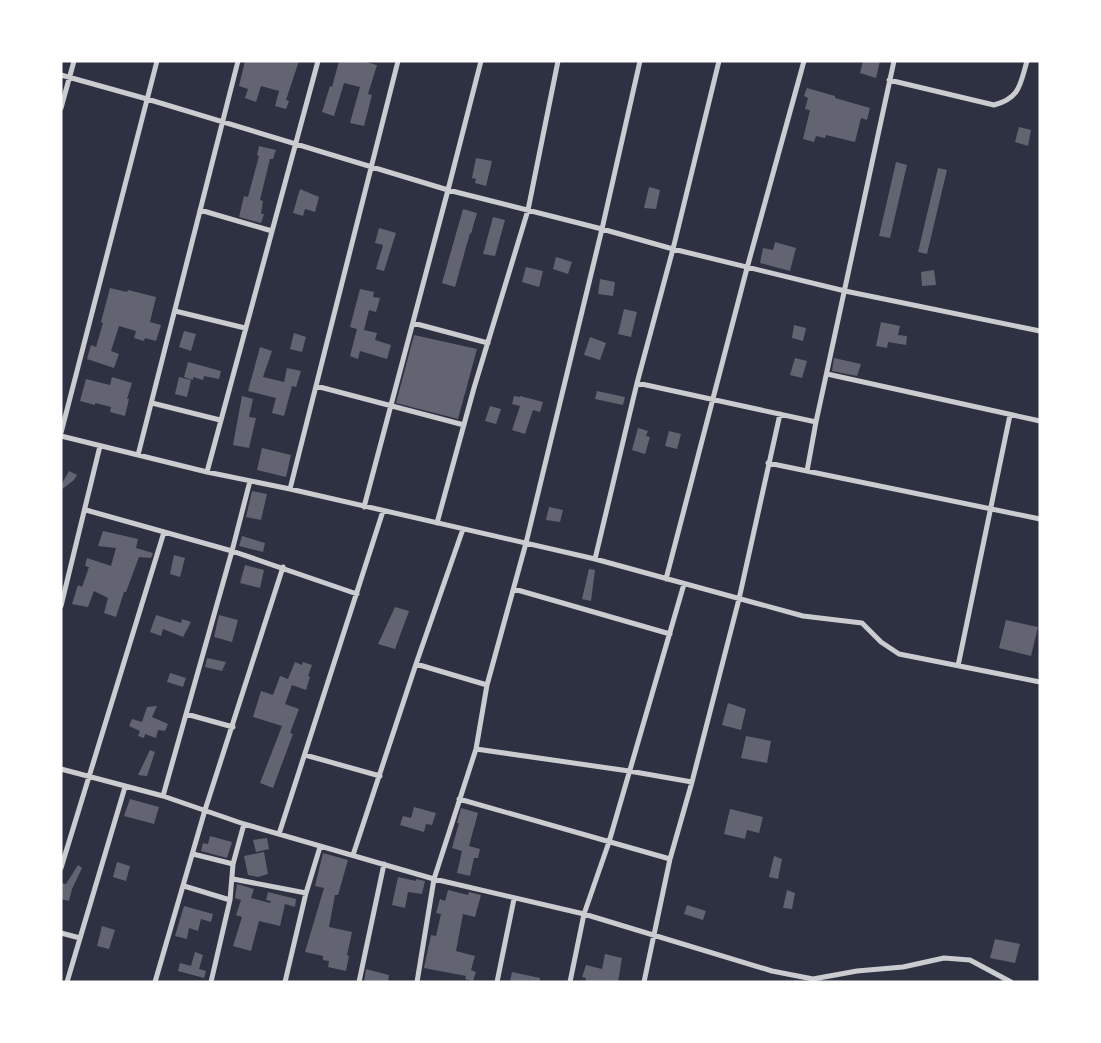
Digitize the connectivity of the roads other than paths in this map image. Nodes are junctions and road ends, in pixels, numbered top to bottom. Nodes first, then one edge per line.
1 (74, 61) edge
2 (157, 61) edge
3 (238, 61) edge
4 (318, 61) edge
5 (398, 61) edge
6 (481, 61) edge
7 (558, 61) edge
8 (640, 61) edge
9 (720, 61) edge
10 (804, 61) edge
11 (894, 61) edge
12 (1027, 61) edge
13 (61, 76) edge
14 (69, 78) junction
15 (889, 80) junction
16 (147, 99) junction
17 (61, 108) edge
18 (223, 121) junction
19 (296, 145) junction
20 (372, 168) junction
21 (448, 190) junction
22 (200, 210) junction
23 (528, 210) junction
24 (602, 229) junction
25 (272, 231) junction
26 (673, 249) junction
27 (747, 268) junction
28 (845, 291) junction
29 (175, 310) junction
30 (413, 323) junction
31 (244, 328) junction
32 (1040, 331) edge
33 (488, 343) junction
34 (827, 374) junction
35 (637, 383) junction
36 (316, 386) junction
37 (713, 399) junction
38 (152, 403) junction
39 (391, 406) junction
40 (780, 414) junction
41 (1010, 415) junction
42 (220, 420) junction
43 (1040, 421) edge
44 (816, 422) junction
45 (464, 425) junction
46 (61, 434) edge
47 (100, 446) junction
48 (138, 455) junction
49 (768, 463) junction
50 (807, 471) junction
51 (207, 472) junction
52 (250, 481) junction
53 (290, 489) junction
54 (364, 507) junction
55 (86, 510) junction
56 (989, 510) junction
57 (384, 511) junction
58 (1040, 519) edge
59 (437, 523) junction
60 (463, 529) junction
61 (164, 532) junction
62 (526, 543) junction
63 (232, 551) junction
64 (595, 559) junction
65 (283, 567) junction
66 (666, 578) junction
67 (684, 584) junction
68 (514, 589) junction
69 (357, 594) junction
70 (739, 599) junction
71 (61, 606) edge
72 (670, 634) junction
73 (416, 664) junction
74 (958, 666) junction
75 (1040, 682) edge
76 (487, 685) junction
77 (186, 714) junction
78 (232, 728) junction
79 (476, 749) junction
80 (305, 755) junction
81 (61, 769) edge
82 (629, 771) junction
83 (380, 776) junction
84 (90, 777) junction
85 (692, 782) junction
86 (125, 787) junction
87 (163, 796) junction
88 (459, 798) junction
89 (205, 810) junction
90 (244, 824) junction
91 (279, 834) junction
92 (609, 842) junction
93 (320, 847) junction
94 (194, 854) junction
95 (353, 855) junction
96 (670, 859) junction
97 (233, 864) junction
98 (384, 864) junction
99 (61, 868) edge
100 (233, 879) junction
101 (434, 879) junction
102 (184, 886) junction
103 (306, 893) junction
104 (514, 898) junction
105 (230, 900) junction
106 (584, 914) junction
107 (61, 933) edge
108 (655, 934) junction
109 (80, 938) junction
110 (67, 982) edge
111 (155, 982) edge
112 (211, 982) edge
113 (285, 982) edge
114 (359, 982) edge
115 (417, 982) edge
116 (497, 982) edge
117 (570, 982) edge
118 (644, 982) edge
119 (1011, 982) edge

1 - 14 street
2 - 16 street
3 - 18 street
4 - 19 street
5 - 20 street
6 - 21 street
7 - 23 street
8 - 24 street
9 - 26 street
10 - 27 street
11 - 15 street
12 - 15 street
13 - 14 street
14 - 16 street
14 - 17 street
15 - 28 street
16 - 18 street
16 - 46 street
18 - 19 street
18 - 22 street
19 - 20 street
19 - 25 street
20 - 21 street
20 - 36 street
21 - 23 street
21 - 30 street
22 - 25 street
22 - 29 street
23 - 24 street
23 - 33 street
24 - 26 street
24 - 62 street
25 - 31 street
26 - 27 street
26 - 35 street
27 - 28 street
27 - 37 street
28 - 32 street
28 - 34 street
29 - 31 street
29 - 38 street
30 - 33 street
30 - 39 street
31 - 42 street
33 - 45 street
34 - 41 street
34 - 44 street
35 - 37 street
35 - 64 street
36 - 39 street
36 - 53 street
37 - 40 street
37 - 66 street
38 - 42 street
38 - 48 street
39 - 45 street
39 - 54 street
40 - 44 street
40 - 49 street
41 - 43 street
41 - 56 street
42 - 51 street
44 - 50 street
45 - 59 street
46 - 47 street
47 - 48 street
47 - 55 street
48 - 51 street
49 - 50 street
49 - 70 street
50 - 56 street
51 - 52 street
52 - 53 street
52 - 63 street
53 - 54 street
54 - 57 street
55 - 61 street
55 - 71 street
56 - 58 street
56 - 74 street
57 - 59 street
57 - 69 street
59 - 60 street
60 - 62 street
60 - 73 street
61 - 63 street
61 - 84 street
62 - 64 street
62 - 68 street
63 - 65 street
63 - 77 street
64 - 66 street
65 - 69 street
65 - 78 street
66 - 67 street
67 - 70 street
67 - 72 street
68 - 72 street
68 - 76 street
69 - 80 street
70 - 74 street
70 - 85 street
72 - 82 street
73 - 76 street
73 - 83 street
74 - 75 street
76 - 79 street
77 - 78 street
77 - 87 street
78 - 89 street
79 - 82 street
79 - 88 street
80 - 83 street
80 - 91 street
81 - 84 street
82 - 85 street
82 - 92 street
83 - 95 street
84 - 86 street
84 - 99 street
85 - 96 street
86 - 87 street
86 - 109 street
87 - 89 street
88 - 92 street
88 - 101 street
89 - 90 street
89 - 94 street
90 - 91 street
90 - 97 street
91 - 93 street
92 - 96 street
92 - 106 street
93 - 95 street
93 - 103 street
94 - 97 street
94 - 102 street
95 - 98 street
96 - 108 street
97 - 100 street
98 - 101 street
98 - 114 street
100 - 103 street
100 - 105 street
101 - 104 street
101 - 115 street
102 - 105 street
102 - 111 street
103 - 113 street
104 - 106 street
104 - 116 street
105 - 112 street
106 - 108 street
106 - 117 street
107 - 109 street
108 - 118 street
108 - 119 street
109 - 110 street

